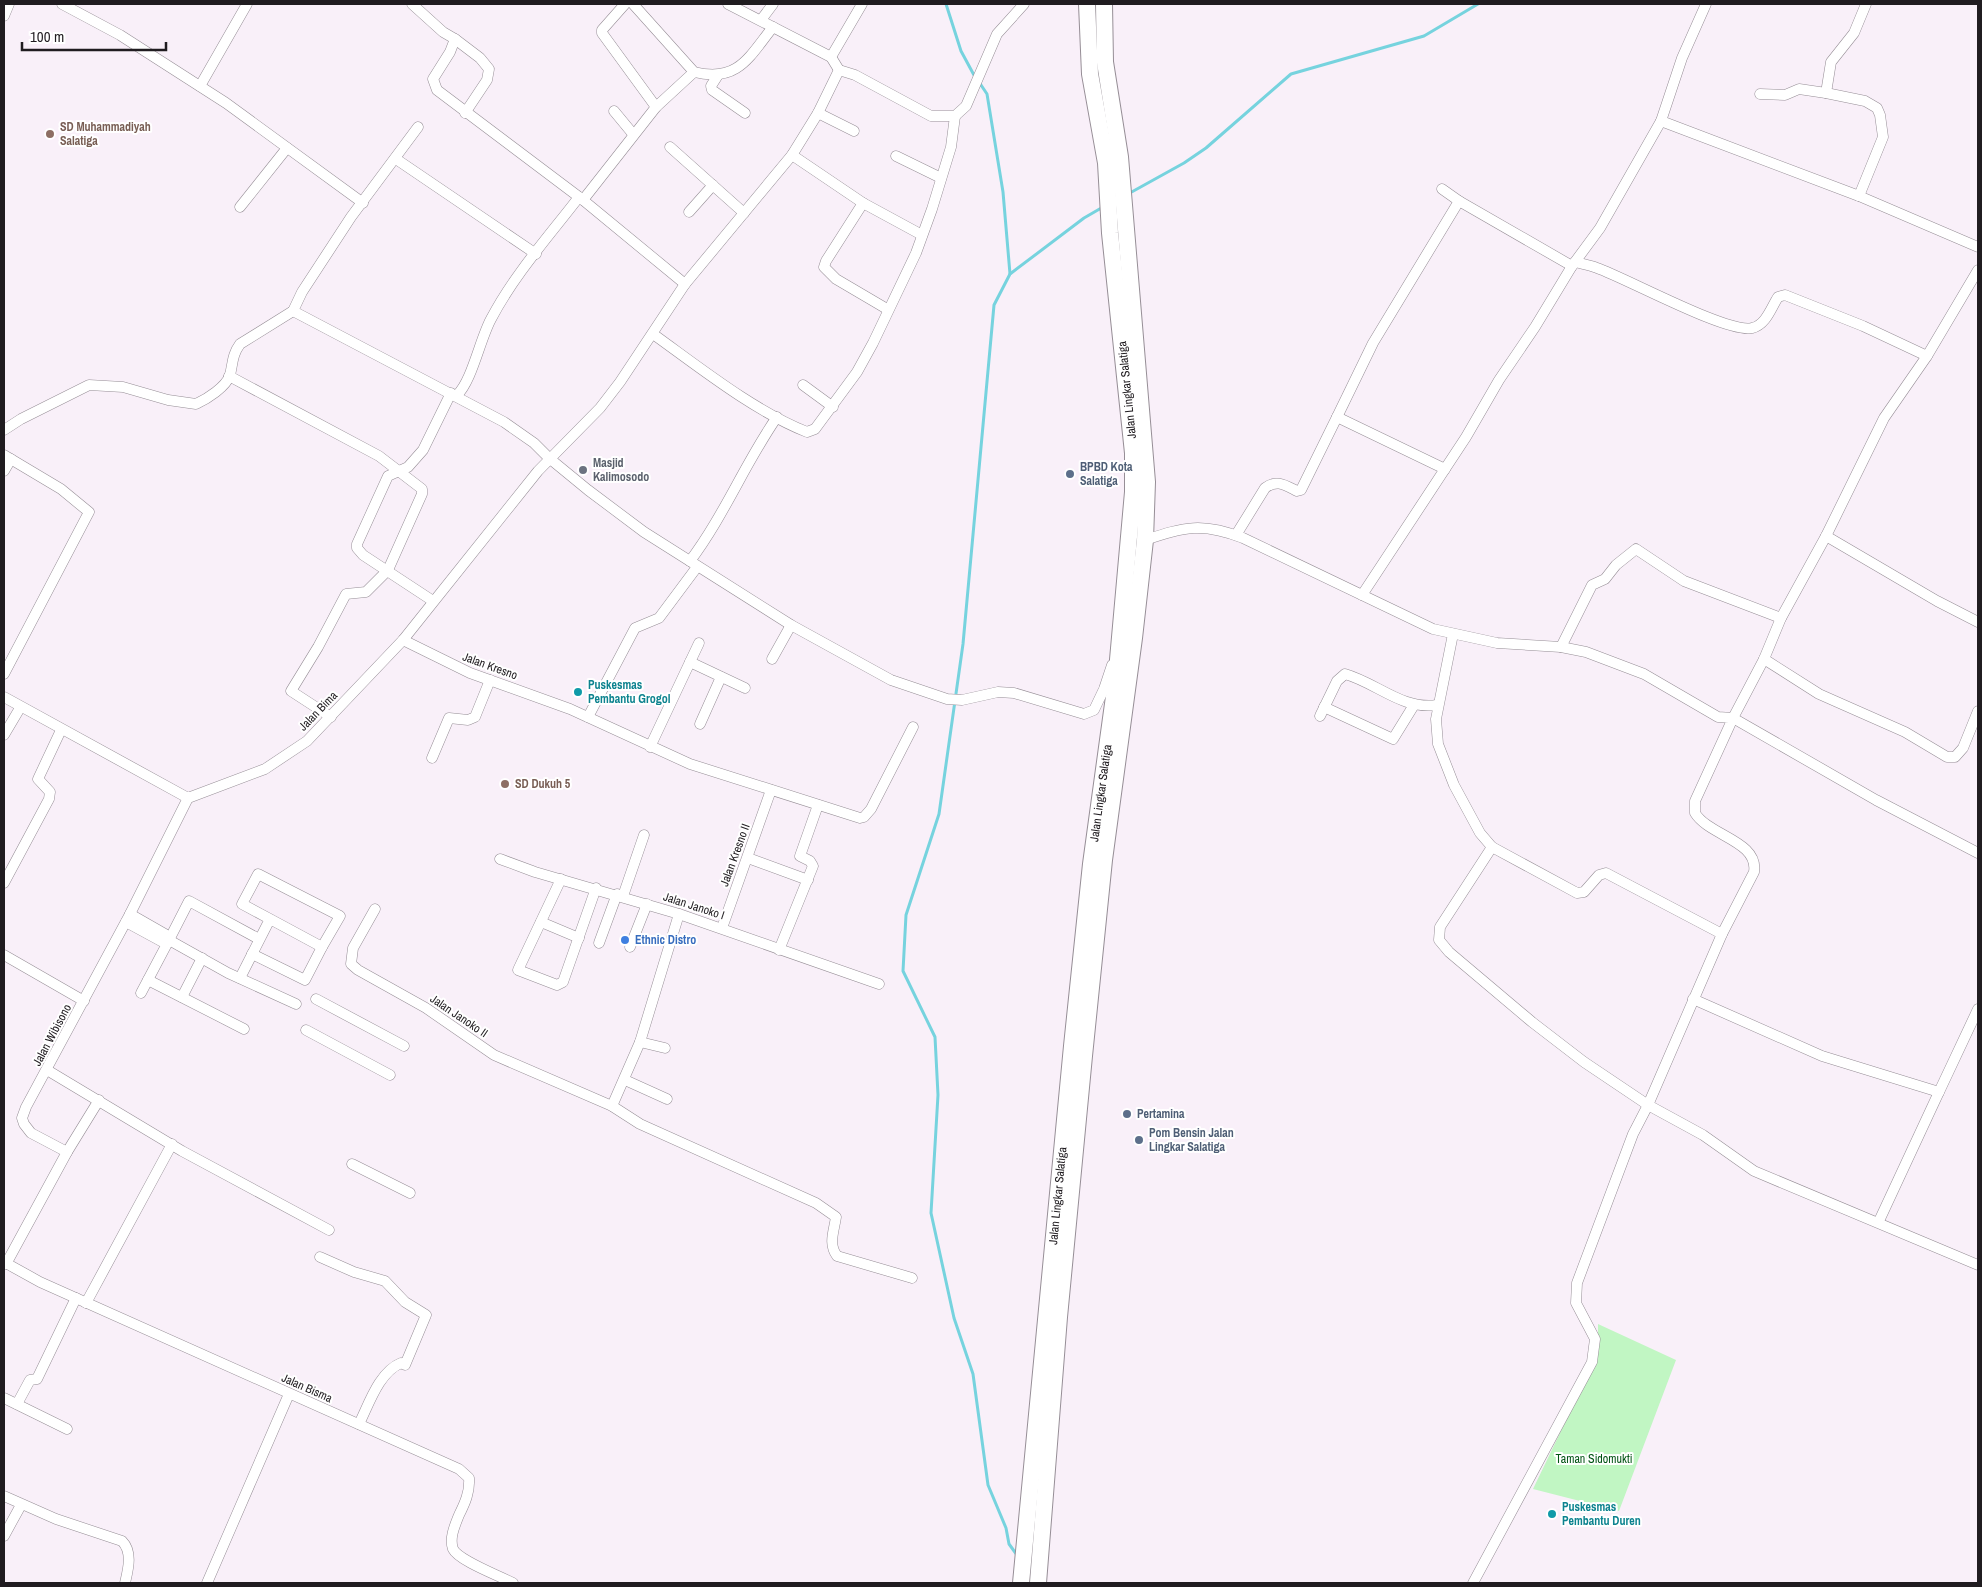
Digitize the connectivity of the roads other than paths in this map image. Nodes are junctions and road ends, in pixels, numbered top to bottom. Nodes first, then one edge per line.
1 (9, 4) edge
2 (62, 4) edge
3 (247, 4) edge
4 (412, 4) edge
5 (625, 4) edge
6 (633, 4) edge
7 (728, 4) edge
8 (773, 4) edge
9 (862, 4) edge
10 (1024, 4) edge
11 (1087, 4) edge
12 (1104, 4) edge
13 (1706, 4) edge
14 (1866, 4) edge
15 (4, 16) edge
16 (762, 20) junction
17 (773, 26) junction
18 (455, 39) junction
19 (830, 57) junction
20 (839, 70) junction
21 (694, 72) junction
22 (718, 76) junction
23 (200, 86) junction
24 (1826, 93) junction
25 (1760, 94) dead end
26 (656, 107) junction
27 (614, 111) dead end
28 (745, 112) dead end
29 (465, 113) junction
30 (818, 113) junction
31 (955, 116) junction
32 (1661, 120) junction
33 (418, 127) dead end
34 (854, 131) dead end
35 (633, 134) junction
36 (670, 147) dead end
37 (287, 148) junction
38 (792, 155) junction
39 (896, 156) dead end
40 (396, 159) junction
41 (1113, 160) junction
42 (941, 178) junction
43 (713, 185) junction
44 (1442, 189) dead end
45 (1859, 196) junction
46 (581, 199) junction
47 (1458, 201) junction
48 (863, 203) junction
49 (362, 204) junction
50 (240, 207) dead end
51 (689, 212) dead end
52 (744, 213) junction
53 (1118, 231) junction
54 (922, 235) junction
55 (1978, 247) edge
56 (536, 254) junction
57 (1573, 264) junction
58 (1978, 270) edge
59 (686, 284) junction
60 (887, 309) junction
61 (293, 311) junction
62 (652, 334) junction
63 (1927, 356) junction
64 (230, 376) junction
65 (803, 385) dead end
66 (454, 394) junction
67 (833, 407) junction
68 (777, 417) junction
69 (1337, 417) junction
70 (4, 430) edge
71 (7, 457) edge
72 (548, 458) junction
73 (1444, 469) junction
74 (4, 471) edge
75 (398, 471) junction
76 (1236, 535) junction
77 (1826, 536) junction
78 (1145, 540) junction
79 (694, 564) junction
80 (388, 570) junction
81 (1133, 580) junction
82 (1362, 595) junction
83 (432, 601) junction
84 (1781, 618) junction
85 (1978, 622) edge
86 (791, 625) junction
87 (1453, 634) junction
88 (1127, 638) junction
89 (403, 640) junction
90 (699, 643) dead end
91 (1561, 647) junction
92 (772, 659) dead end
93 (1764, 659) junction
94 (690, 662) junction
95 (4, 674) edge
96 (721, 677) junction
97 (490, 680) junction
98 (744, 688) dead end
99 (4, 698) edge
100 (1414, 705) junction
101 (1437, 705) junction
102 (20, 708) junction
103 (1978, 711) edge
104 (331, 717) junction
105 (588, 717) junction
106 (1733, 718) junction
107 (700, 724) dead end
108 (913, 727) dead end
109 (62, 730) junction
110 (4, 736) edge
111 (650, 747) junction
112 (432, 758) dead end
113 (771, 790) junction
114 (188, 798) junction
115 (818, 805) junction
116 (644, 835) dead end
117 (1492, 847) junction
118 (1978, 853) edge
119 (748, 858) junction
120 (500, 859) dead end
121 (561, 879) junction
122 (808, 880) junction
123 (4, 883) edge
124 (596, 888) junction
125 (620, 895) junction
126 (647, 904) junction
127 (375, 909) dead end
128 (679, 914) junction
129 (128, 918) junction
130 (270, 919) junction
131 (541, 922) junction
132 (722, 928) junction
133 (1722, 934) junction
134 (579, 938) junction
135 (260, 939) junction
136 (169, 940) junction
137 (599, 943) dead end
138 (322, 947) junction
139 (630, 947) dead end
140 (779, 950) junction
141 (252, 954) junction
142 (4, 956) edge
143 (202, 958) junction
144 (240, 978) junction
145 (148, 980) junction
146 (879, 984) dead end
147 (141, 992) dead end
148 (182, 997) junction
149 (316, 999) dead end
150 (1693, 1000) junction
151 (84, 1001) junction
152 (296, 1004) dead end
153 (1978, 1009) edge
154 (244, 1029) dead end
155 (306, 1030) dead end
156 (640, 1042) junction
157 (404, 1046) dead end
158 (665, 1048) dead end
159 (47, 1070) junction
160 (390, 1075) dead end
161 (625, 1080) junction
162 (1939, 1092) junction
163 (667, 1099) dead end
164 (99, 1100) junction
165 (1648, 1105) junction
166 (612, 1106) junction
167 (172, 1144) junction
168 (67, 1152) junction
169 (352, 1164) dead end
170 (410, 1193) dead end
171 (1879, 1222) junction
172 (329, 1230) dead end
173 (320, 1257) dead end
174 (5, 1263) edge
175 (1978, 1265) edge
176 (912, 1278) dead end
177 (76, 1298) junction
178 (86, 1303) junction
179 (288, 1394) junction
180 (4, 1398) edge
181 (17, 1404) junction
182 (359, 1424) junction
183 (67, 1429) dead end
184 (4, 1496) edge
185 (21, 1505) junction
186 (4, 1536) edge
187 (125, 1583) edge
188 (207, 1583) edge
189 (513, 1583) edge
190 (1021, 1583) edge
191 (1038, 1583) edge
192 (1473, 1583) edge

1 - 15 street
2 - 23 street
3 - 23 street
4 - 18 street
5 - 26 street
6 - 21 street
7 - 16 street
8 - 16 street
9 - 19 street
10 - 31 street
11 - 41 highway, Jalan Lingkar Salatiga
12 - 41 highway, Jalan Lingkar Salatiga
13 - 32 street
14 - 24 street
16 - 17 street
17 - 19 street
17 - 22 street
18 - 29 street
18 - 29 street
19 - 20 street
20 - 30 street, Jalan Bima
20 - 31 street
21 - 22 street
21 - 26 street
22 - 28 street
23 - 37 street
24 - 25 street
24 - 45 street
26 - 35 street
27 - 35 street
29 - 46 street
30 - 34 street
30 - 38 street, Jalan Bima
31 - 42 street
32 - 45 street
32 - 57 street
33 - 40 street
35 - 46 street
36 - 43 street
37 - 49 street
37 - 50 street
38 - 48 street
38 - 52 street, Jalan Bima
39 - 42 street
40 - 49 street
40 - 56 street
41 - 53 highway, Jalan Lingkar Salatiga
42 - 54 street
43 - 51 street
43 - 52 street
44 - 47 street
45 - 55 street
46 - 56 street
46 - 59 street
47 - 57 street
47 - 69 street
48 - 54 street
48 - 60 street
49 - 61 street
52 - 59 street, Jalan Bima
53 - 78 highway, Jalan Lingkar Salatiga
53 - 81 highway, Jalan Lingkar Salatiga
54 - 60 street
56 - 66 street
57 - 63 street
57 - 73 street
58 - 63 street
59 - 62 street, Jalan Bima
60 - 67 street
61 - 64 street
61 - 66 street
62 - 68 street
62 - 72 street, Jalan Bima
63 - 77 street
64 - 70 street
64 - 75 street
65 - 67 street
66 - 72 street
66 - 75 street
67 - 68 street
68 - 79 street
69 - 73 street
69 - 76 street
71 - 74 street
71 - 95 street
72 - 79 street
72 - 83 street, Jalan Bima
73 - 82 street
75 - 80 street
75 - 80 street
76 - 78 street
76 - 82 street
77 - 84 street
77 - 85 street
78 - 81 highway, Jalan Lingkar Salatiga
79 - 86 street
79 - 105 street
80 - 83 street
80 - 104 street
81 - 88 highway, Jalan Lingkar Salatiga
82 - 87 street
83 - 89 street, Jalan Bima
84 - 91 street
84 - 93 street
86 - 88 street
86 - 92 street
87 - 91 street
87 - 101 street
88 - 190 highway, Jalan Lingkar Salatiga
88 - 191 highway, Jalan Lingkar Salatiga
89 - 97 street, Jalan Kresno
89 - 104 street, Jalan Bima
90 - 94 street
91 - 106 street
93 - 103 street
93 - 106 street
94 - 96 street
94 - 111 street
96 - 98 street
96 - 107 street
97 - 105 street, Jalan Kresno
97 - 112 street
99 - 102 street
100 - 100 street
100 - 101 street
101 - 117 street
102 - 109 street
102 - 110 street
104 - 114 street, Jalan Bima
105 - 111 street, Jalan Kresno
106 - 118 street
106 - 133 street
108 - 115 street, Jalan Kresno
109 - 114 street
109 - 123 street
111 - 113 street, Jalan Kresno
113 - 115 street, Jalan Kresno
113 - 119 street, Jalan Kresno II
114 - 129 street, Jalan Wibisono
115 - 122 street
116 - 125 street
117 - 133 street
117 - 165 street
119 - 122 street
119 - 132 street, Jalan Kresno II
120 - 121 street, Jalan Janoko I
121 - 124 street, Jalan Janoko I
121 - 131 street
122 - 140 street
124 - 125 street, Jalan Janoko I
124 - 134 street
125 - 126 street, Jalan Janoko I
125 - 137 street
126 - 128 street, Jalan Janoko I
126 - 139 street
127 - 166 street, Jalan Janoko II
128 - 132 street, Jalan Janoko I
128 - 156 street
129 - 136 street
129 - 151 street, Jalan Wibisono
130 - 135 street
130 - 138 street
130 - 138 street
131 - 134 street
131 - 134 street
132 - 140 street, Jalan Janoko I
133 - 150 street
135 - 136 street
135 - 141 street
136 - 143 street
136 - 145 street
138 - 141 street
140 - 146 street, Jalan Janoko I
141 - 144 street
142 - 151 street
143 - 144 street
143 - 148 street
144 - 152 street
145 - 147 street
145 - 148 street
148 - 154 street
149 - 157 street
150 - 162 street
150 - 165 street
151 - 159 street, Jalan Wibisono
153 - 162 street
155 - 160 street
156 - 158 street
156 - 161 street
159 - 164 street
159 - 168 street, Jalan Wibisono
161 - 163 street
161 - 166 street
162 - 171 street
164 - 167 street
164 - 168 street
165 - 171 street
165 - 192 street
166 - 176 street, Jalan Janoko II
167 - 172 street
167 - 178 street
168 - 174 street
169 - 170 street
171 - 175 street
173 - 182 street
174 - 177 street, Jalan Bisma
177 - 178 street, Jalan Bisma
177 - 181 street
178 - 179 street, Jalan Bisma
179 - 182 street, Jalan Bisma
179 - 188 street
180 - 181 street
181 - 183 street
182 - 189 street, Jalan Bisma
184 - 185 street
185 - 186 street
185 - 187 street

